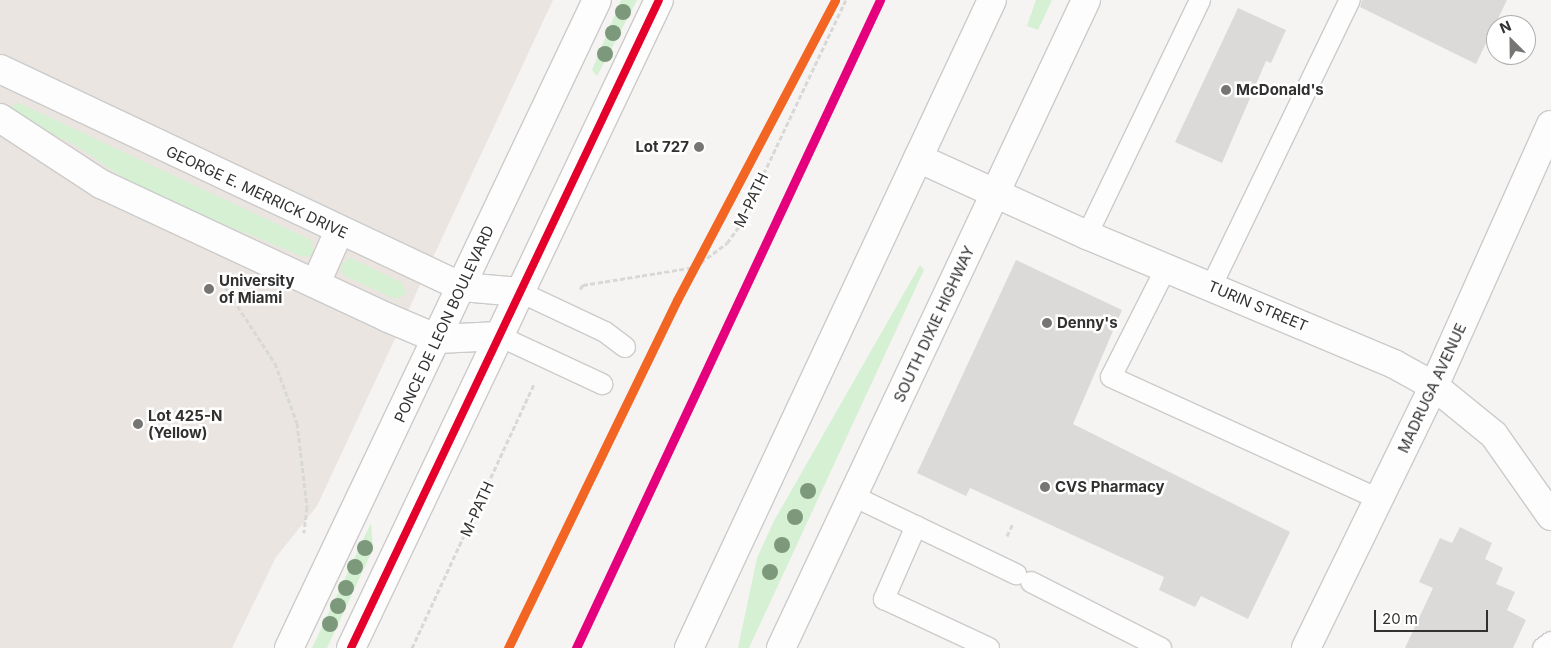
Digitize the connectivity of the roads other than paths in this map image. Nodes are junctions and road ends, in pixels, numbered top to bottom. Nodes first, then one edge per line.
1 (597, 0) edge
2 (659, 0) edge
3 (992, 0) edge
4 (1086, 0) edge
5 (1200, 0) edge
6 (1350, 0) edge
7 (0, 69) edge
8 (0, 118) edge
9 (1551, 125) edge
10 (918, 158) junction
11 (995, 194) junction
12 (339, 231) junction
13 (1087, 235) junction
14 (1166, 268) junction
15 (316, 283) junction
16 (462, 287) junction
17 (1210, 287) junction
18 (520, 292) junction
19 (499, 336) junction
20 (438, 339) junction
21 (625, 347) dead end
22 (602, 384) dead end
23 (1434, 386) junction
24 (853, 496) junction
25 (1379, 499) junction
26 (1551, 516) edge
27 (916, 526) junction
28 (1551, 642) edge
29 (289, 648) edge
30 (351, 648) edge
31 (689, 648) edge
32 (781, 648) edge
33 (989, 648) edge
34 (1161, 648) edge
35 (1306, 648) edge
36 (1543, 648) edge

1 - 16 main road, PONCE DE LEON BOULEVARD
2 - 18 main road
3 - 10 main road
4 - 11 main road, SOUTH DIXIE HIGHWAY
5 - 13 lane
6 - 17 lane
7 - 12 main road, GEORGE E. MERRICK DRIVE
8 - 15 main road
9 - 23 main road, MADRUGA AVENUE
10 - 11 main road, TURIN STREET
10 - 31 main road
11 - 13 main road, TURIN STREET
11 - 24 main road, SOUTH DIXIE HIGHWAY
12 - 15 main road
12 - 16 main road, GEORGE E. MERRICK DRIVE
13 - 14 main road, TURIN STREET
14 - 17 main road, TURIN STREET
14 - 25 lane
15 - 20 main road
16 - 18 main road, GEORGE E. MERRICK DRIVE
16 - 20 main road, PONCE DE LEON BOULEVARD
17 - 23 main road, TURIN STREET
18 - 19 main road
18 - 21 lane
19 - 20 main road
19 - 22 lane
19 - 30 main road
20 - 29 main road, PONCE DE LEON BOULEVARD
23 - 25 main road, MADRUGA AVENUE
23 - 26 main road, TURIN STREET
24 - 27 lane
24 - 32 main road, SOUTH DIXIE HIGHWAY
25 - 35 main road, MADRUGA AVENUE
27 - 33 lane
27 - 34 lane
28 - 36 lane

